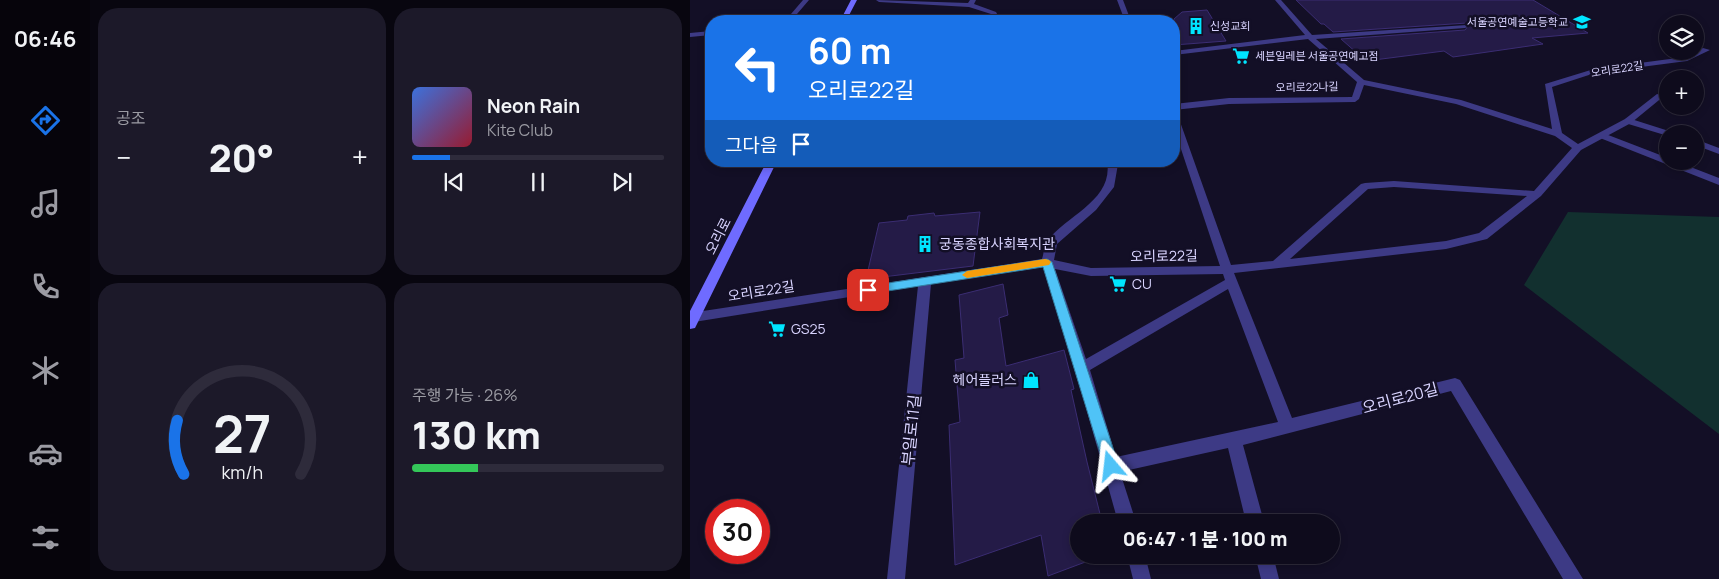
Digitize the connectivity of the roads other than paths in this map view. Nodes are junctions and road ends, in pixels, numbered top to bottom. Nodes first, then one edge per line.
1 (806, 0) edge
2 (854, 0) edge
3 (879, 0) edge
4 (1120, 0) edge
5 (1278, 0) edge
6 (971, 3) edge
7 (793, 15) edge
8 (846, 15) edge
9 (995, 15) edge
10 (1126, 15) edge
11 (1465, 26) dead end
12 (705, 34) edge
13 (690, 36) edge
14 (1310, 37) junction
15 (1706, 50) dead end
16 (1180, 52) edge
17 (1361, 82) junction
18 (1659, 97) edge
19 (1180, 106) edge
20 (1628, 121) junction
21 (1659, 131) edge
22 (1180, 133) edge
23 (1558, 134) junction
24 (1604, 136) junction
25 (1704, 145) edge
26 (1578, 148) junction
27 (1719, 151) edge
28 (769, 167) edge
29 (1113, 167) edge
30 (1719, 182) edge
31 (1537, 194) junction
32 (1047, 262) junction
33 (1277, 264) junction
34 (1229, 276) junction
35 (925, 281) junction
36 (692, 321) edge
37 (1082, 368) junction
38 (1288, 427) junction
39 (1234, 440) junction
40 (1111, 466) junction
41 (1125, 514) edge
42 (1253, 514) edge
43 (1138, 564) edge
44 (1266, 564) edge
45 (896, 579) edge
46 (1142, 579) edge
47 (1270, 579) edge
48 (1574, 579) edge

1 - 7 street
2 - 8 main road
3 - 6 street
4 - 10 street
5 - 14 street, 오리로22나길
6 - 9 street
11 - 14 street
12 - 13 street
14 - 16 street
14 - 17 street, 오리로22나길
15 - 23 street, 오리로22길
17 - 19 street, 오리로22나길
17 - 23 street
18 - 20 street
20 - 21 street
20 - 24 street
22 - 34 street
23 - 26 street
24 - 26 street
24 - 30 street
25 - 27 street
26 - 31 street, 오리로22길
28 - 36 main road, 오리로
29 - 32 street
31 - 33 street, 오리로22길
31 - 33 street
32 - 34 street, 오리로22길
32 - 35 street, 오리로22길
32 - 37 street
33 - 34 street, 오리로22길
34 - 37 street
34 - 38 street
35 - 36 street, 오리로22길
35 - 45 street, 부일로11길
37 - 40 street
38 - 39 street, 오리로20길
38 - 48 street, 오리로20길
39 - 40 street, 오리로20길
39 - 42 street
40 - 41 street
43 - 46 street
44 - 47 street

